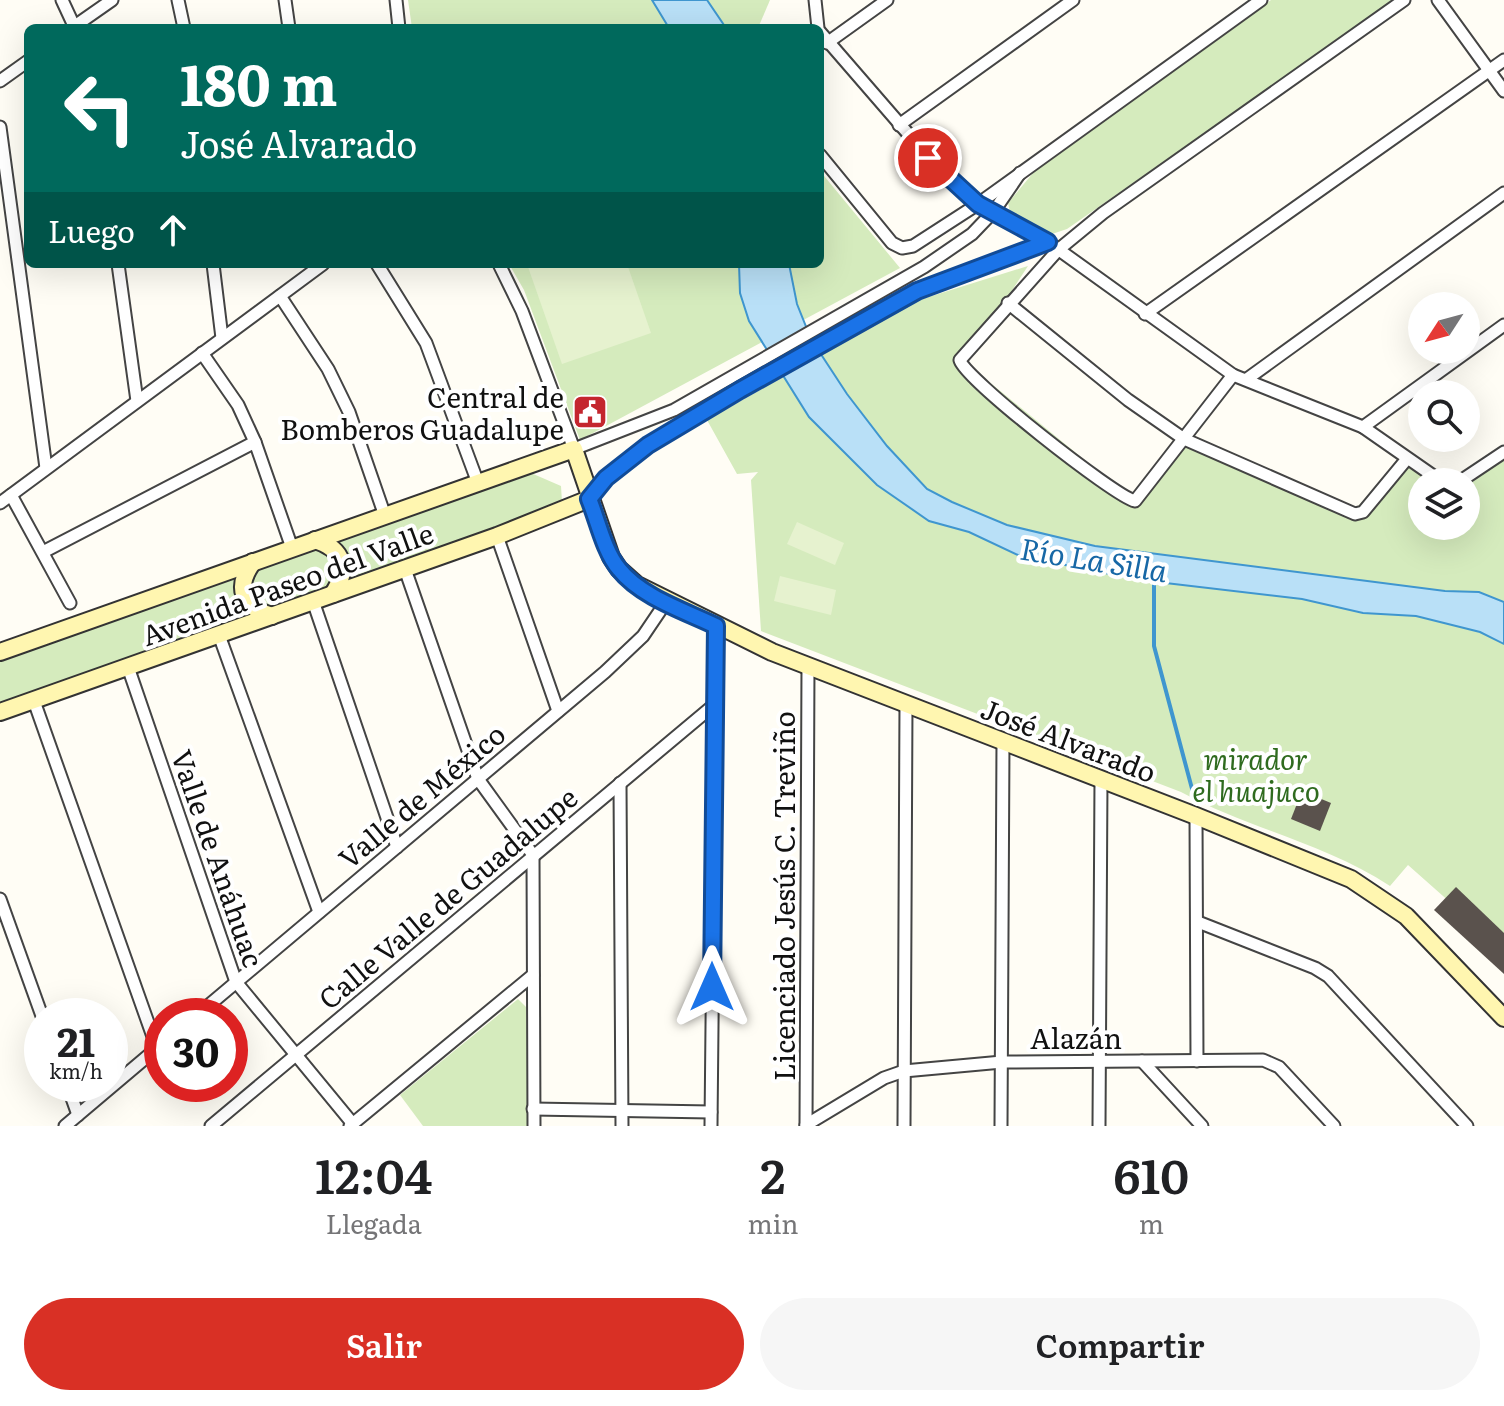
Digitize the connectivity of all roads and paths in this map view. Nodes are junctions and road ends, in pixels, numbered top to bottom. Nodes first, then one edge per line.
1 (62, 0) edge
2 (112, 0) edge
3 (178, 0) edge
4 (285, 0) edge
5 (396, 0) edge
6 (815, 0) edge
7 (887, 0) edge
8 (1073, 0) edge
9 (1261, 0) edge
10 (1404, 0) edge
11 (1438, 0) edge
12 (72, 24) edge
13 (79, 24) edge
14 (183, 24) edge
15 (288, 24) edge
16 (399, 24) edge
17 (820, 24) edge
18 (824, 33) edge
19 (824, 36) edge
20 (1504, 60) edge
21 (24, 64) edge
22 (1489, 71) junction
23 (0, 81) edge
24 (1504, 91) edge
25 (899, 125) junction
26 (0, 127) edge
27 (824, 160) edge
28 (1020, 173) junction
29 (1504, 193) edge
30 (978, 204) junction
31 (994, 211) junction
32 (1048, 242) junction
33 (1058, 250) junction
34 (119, 268) edge
35 (213, 268) edge
36 (318, 268) edge
37 (379, 268) edge
38 (501, 268) edge
39 (280, 296) junction
40 (1008, 303) junction
41 (1145, 314) junction
42 (1504, 325) edge
43 (222, 338) junction
44 (202, 353) junction
45 (1233, 375) junction
46 (1247, 379) junction
47 (137, 401) junction
48 (1363, 427) junction
49 (1184, 439) junction
50 (255, 442) junction
51 (574, 449) junction
52 (1504, 452) edge
53 (1406, 460) junction
54 (46, 468) junction
55 (1419, 468) edge
56 (1480, 468) edge
57 (478, 483) junction
58 (11, 495) junction
59 (589, 499) junction
60 (0, 503) edge
61 (385, 516) junction
62 (497, 536) junction
63 (315, 540) junction
64 (292, 548) junction
65 (43, 552) junction
66 (253, 562) junction
67 (405, 569) junction
68 (333, 594) junction
69 (313, 601) junction
70 (666, 602) junction
71 (70, 603) dead end
72 (272, 616) junction
73 (716, 626) junction
74 (219, 635) junction
75 (0, 652) edge
76 (808, 666) junction
77 (128, 667) junction
78 (34, 701) junction
79 (906, 704) junction
80 (714, 705) junction
81 (558, 711) junction
82 (0, 712) edge
83 (1003, 742) junction
84 (478, 779) junction
85 (1101, 780) junction
86 (620, 783) junction
87 (1196, 816) junction
88 (397, 847) junction
89 (533, 855) junction
90 (0, 899) edge
91 (319, 912) junction
92 (1198, 922) junction
93 (533, 975) junction
94 (236, 982) junction
95 (36, 998) edge
96 (217, 998) edge
97 (144, 1002) edge
98 (1504, 1018) edge
99 (295, 1055) junction
100 (144, 1059) edge
101 (1100, 1061) junction
102 (1142, 1061) junction
103 (1197, 1061) junction
104 (1002, 1062) junction
105 (904, 1071) junction
106 (73, 1102) edge
107 (533, 1109) junction
108 (622, 1109) junction
109 (711, 1112) junction
110 (78, 1115) junction
111 (351, 1125) edge
112 (806, 1125) edge
113 (65, 1126) edge
114 (211, 1126) edge
115 (534, 1126) edge
116 (622, 1126) edge
117 (711, 1126) edge
118 (904, 1126) edge
119 (1001, 1126) edge
120 (1099, 1126) edge
121 (1202, 1126) edge
122 (1334, 1126) edge
123 (1467, 1126) edge

1 - 12 street
2 - 13 street
3 - 14 street
4 - 15 street
5 - 16 street
6 - 17 street
7 - 18 street
8 - 25 street
9 - 28 street
10 - 33 street
11 - 22 street
19 - 25 street
20 - 22 street
21 - 23 street
22 - 24 street
22 - 41 street
25 - 30 street
26 - 54 street
27 - 30 street
28 - 30 street
28 - 31 street
29 - 46 street
30 - 31 street
31 - 32 street
31 - 51 street
32 - 33 street
32 - 59 street
33 - 40 street
33 - 41 street
34 - 47 street
35 - 43 street
36 - 39 street
37 - 57 street
38 - 51 street
39 - 43 street
39 - 61 street
40 - 49 street
40 - 49 street
41 - 45 street
42 - 48 street
43 - 44 street
44 - 47 street
44 - 50 street
45 - 46 street
45 - 49 street
46 - 48 street
47 - 54 street
48 - 53 street
49 - 53 street
50 - 64 street
50 - 65 street
51 - 57 street, Avenida Paseo del Valle
51 - 59 street, José Alvarado
52 - 56 street
53 - 55 street
54 - 58 street
57 - 61 street, Avenida Paseo del Valle
58 - 60 street
58 - 65 street
59 - 62 street, Avenida Paseo del Valle
59 - 70 street, José Alvarado
61 - 63 street, Avenida Paseo del Valle
62 - 67 street, Avenida Paseo del Valle
62 - 81 street
63 - 64 street, Avenida Paseo del Valle
63 - 68 street
64 - 66 street, Avenida Paseo del Valle
65 - 71 street
66 - 72 street
66 - 75 street, Avenida Paseo del Valle
67 - 68 street, Avenida Paseo del Valle
67 - 84 street
68 - 69 street, Avenida Paseo del Valle
69 - 72 street, Avenida Paseo del Valle
69 - 88 street
70 - 73 street, José Alvarado
70 - 81 street, Valle de México
72 - 74 street, Avenida Paseo del Valle
73 - 76 street, José Alvarado
73 - 80 street
74 - 77 street, Avenida Paseo del Valle
74 - 91 street
76 - 79 street, José Alvarado
76 - 112 street, Licenciado Jesús C. Treviño
77 - 78 street, Avenida Paseo del Valle
77 - 94 street, Valle de Anáhuac
78 - 82 street, Avenida Paseo del Valle
78 - 97 street
79 - 83 street, José Alvarado
79 - 105 street
80 - 86 street, Calle Valle de Guadalupe
80 - 109 street
81 - 84 street, Valle de México
83 - 85 street, José Alvarado
83 - 104 street
84 - 88 street, Valle de México
84 - 89 street
85 - 87 street, José Alvarado
85 - 101 street
86 - 89 street, Calle Valle de Guadalupe
86 - 108 street
87 - 92 street
87 - 98 street, José Alvarado
88 - 91 street, Valle de México
89 - 93 street
89 - 99 street, Calle Valle de Guadalupe
90 - 95 street
91 - 94 street, Valle de México
92 - 103 street
92 - 123 street
93 - 107 street
93 - 111 street
94 - 96 street, Valle de México
94 - 99 street, Valle de Anáhuac
99 - 111 street, Valle de Anáhuac
99 - 114 street, Calle Valle de Guadalupe
100 - 110 street
101 - 102 street, Alazán
101 - 104 street, Alazán
101 - 120 street
102 - 103 street, Alazán
102 - 121 street
103 - 122 street, Alazán
104 - 105 street, Alazán
104 - 119 street
105 - 112 street, Alazán
105 - 118 street
106 - 110 street
107 - 108 street
107 - 115 street
108 - 109 street
108 - 116 street
109 - 117 street
110 - 113 street

